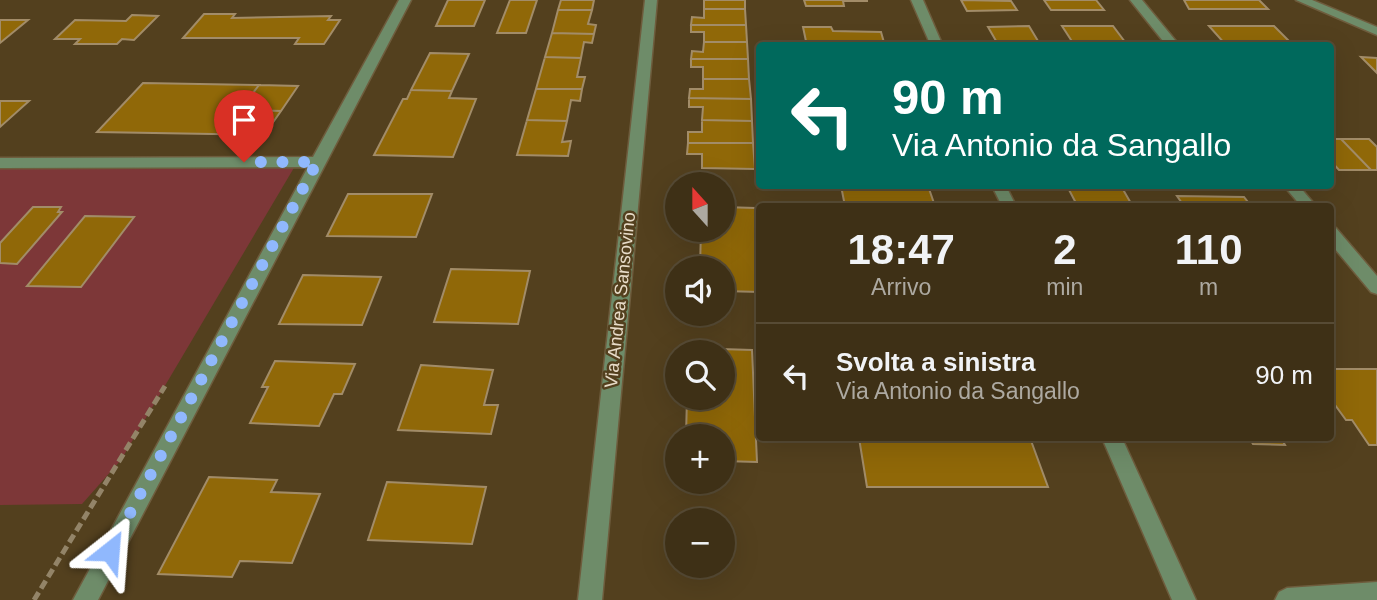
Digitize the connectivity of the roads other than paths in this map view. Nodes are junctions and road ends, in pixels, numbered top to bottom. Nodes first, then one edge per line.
1 (405, 0) edge
2 (651, 0) edge
3 (916, 0) edge
4 (1136, 0) edge
5 (1302, 0) edge
6 (1377, 31) edge
7 (935, 42) edge
8 (1171, 42) edge
9 (317, 162) junction
10 (0, 163) edge
11 (1294, 189) edge
12 (1306, 203) edge
13 (1334, 237) edge
14 (1377, 288) edge
15 (1113, 441) edge
16 (1377, 594) edge
17 (85, 600) edge
18 (590, 600) edge
19 (1184, 600) edge
20 (1287, 600) edge

1 - 9 street
2 - 18 street, Via Andrea Sansovino
3 - 7 street
4 - 8 street
5 - 6 street
9 - 10 street
9 - 17 street
11 - 12 street
13 - 14 street
15 - 19 street
16 - 20 street

